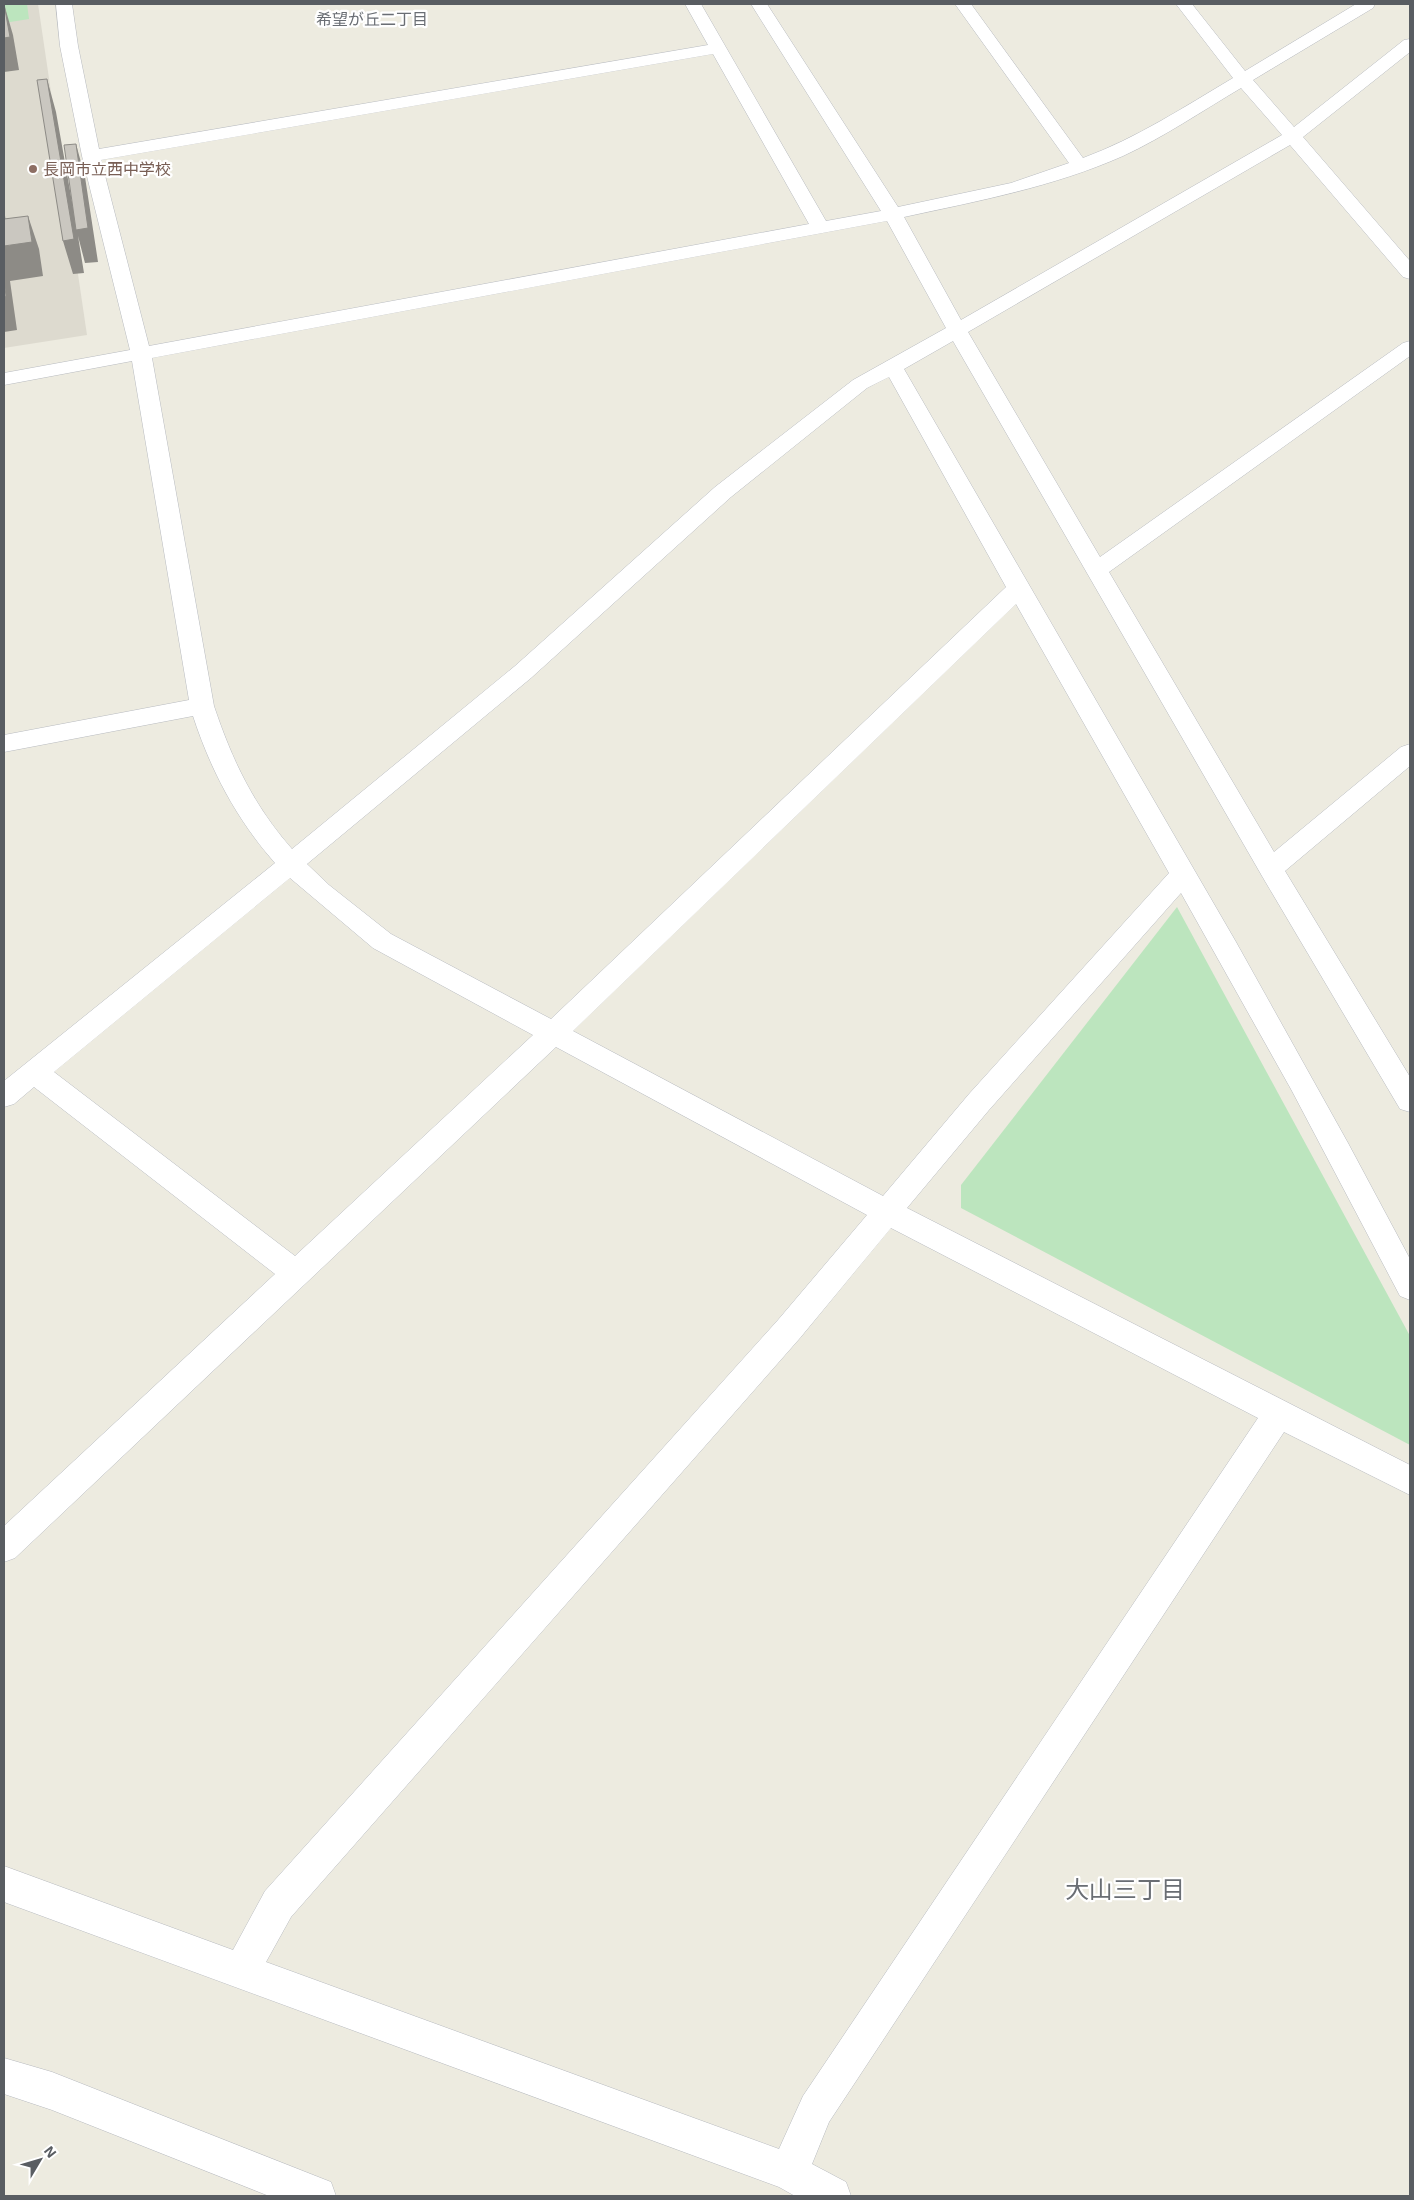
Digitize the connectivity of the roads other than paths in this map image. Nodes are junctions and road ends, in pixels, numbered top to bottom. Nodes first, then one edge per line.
1 (64, 4) edge
2 (692, 4) edge
3 (759, 4) edge
4 (963, 4) edge
5 (1184, 4) edge
6 (1367, 4) edge
7 (1410, 44) edge
8 (717, 48) junction
9 (1242, 78) junction
10 (1292, 137) junction
11 (91, 156) junction
12 (1080, 166) junction
13 (893, 214) junction
14 (820, 227) junction
15 (1410, 273) edge
16 (956, 329) junction
17 (1410, 347) edge
18 (141, 354) junction
19 (893, 367) junction
20 (4, 378) edge
21 (1097, 570) junction
22 (1018, 589) junction
23 (202, 706) junction
24 (4, 744) edge
25 (1410, 753) edge
26 (288, 864) junction
27 (1272, 869) junction
28 (1183, 874) junction
29 (552, 1034) junction
30 (34, 1072) junction
31 (4, 1096) edge
32 (1410, 1101) edge
33 (887, 1212) junction
34 (297, 1274) junction
35 (1410, 1287) edge
36 (1279, 1413) junction
37 (1410, 1481) edge
38 (4, 1547) edge
39 (4, 1884) edge
40 (242, 1970) junction
41 (4, 2076) edge
42 (788, 2172) junction
43 (318, 2196) edge
44 (832, 2196) edge

1 - 11 street
2 - 8 street
3 - 13 street
4 - 12 street
5 - 9 street
6 - 9 street
7 - 10 street
8 - 11 street
8 - 14 street
9 - 10 street
9 - 12 street
10 - 15 street
10 - 16 street
11 - 18 street
12 - 13 street
13 - 14 street
13 - 16 street
14 - 18 street
16 - 19 street
16 - 21 street
17 - 21 street
18 - 20 street
18 - 23 street
19 - 22 street
19 - 26 street
21 - 27 street
22 - 28 street
22 - 29 street
23 - 24 street
23 - 26 street
25 - 27 street
26 - 29 street
26 - 30 street
27 - 32 street
28 - 33 street
28 - 35 street
29 - 33 street
29 - 34 street
30 - 31 street
30 - 34 street
33 - 36 street
33 - 40 street
34 - 38 street
36 - 37 street
36 - 42 street
39 - 40 street
40 - 42 street
41 - 43 street
42 - 44 street

